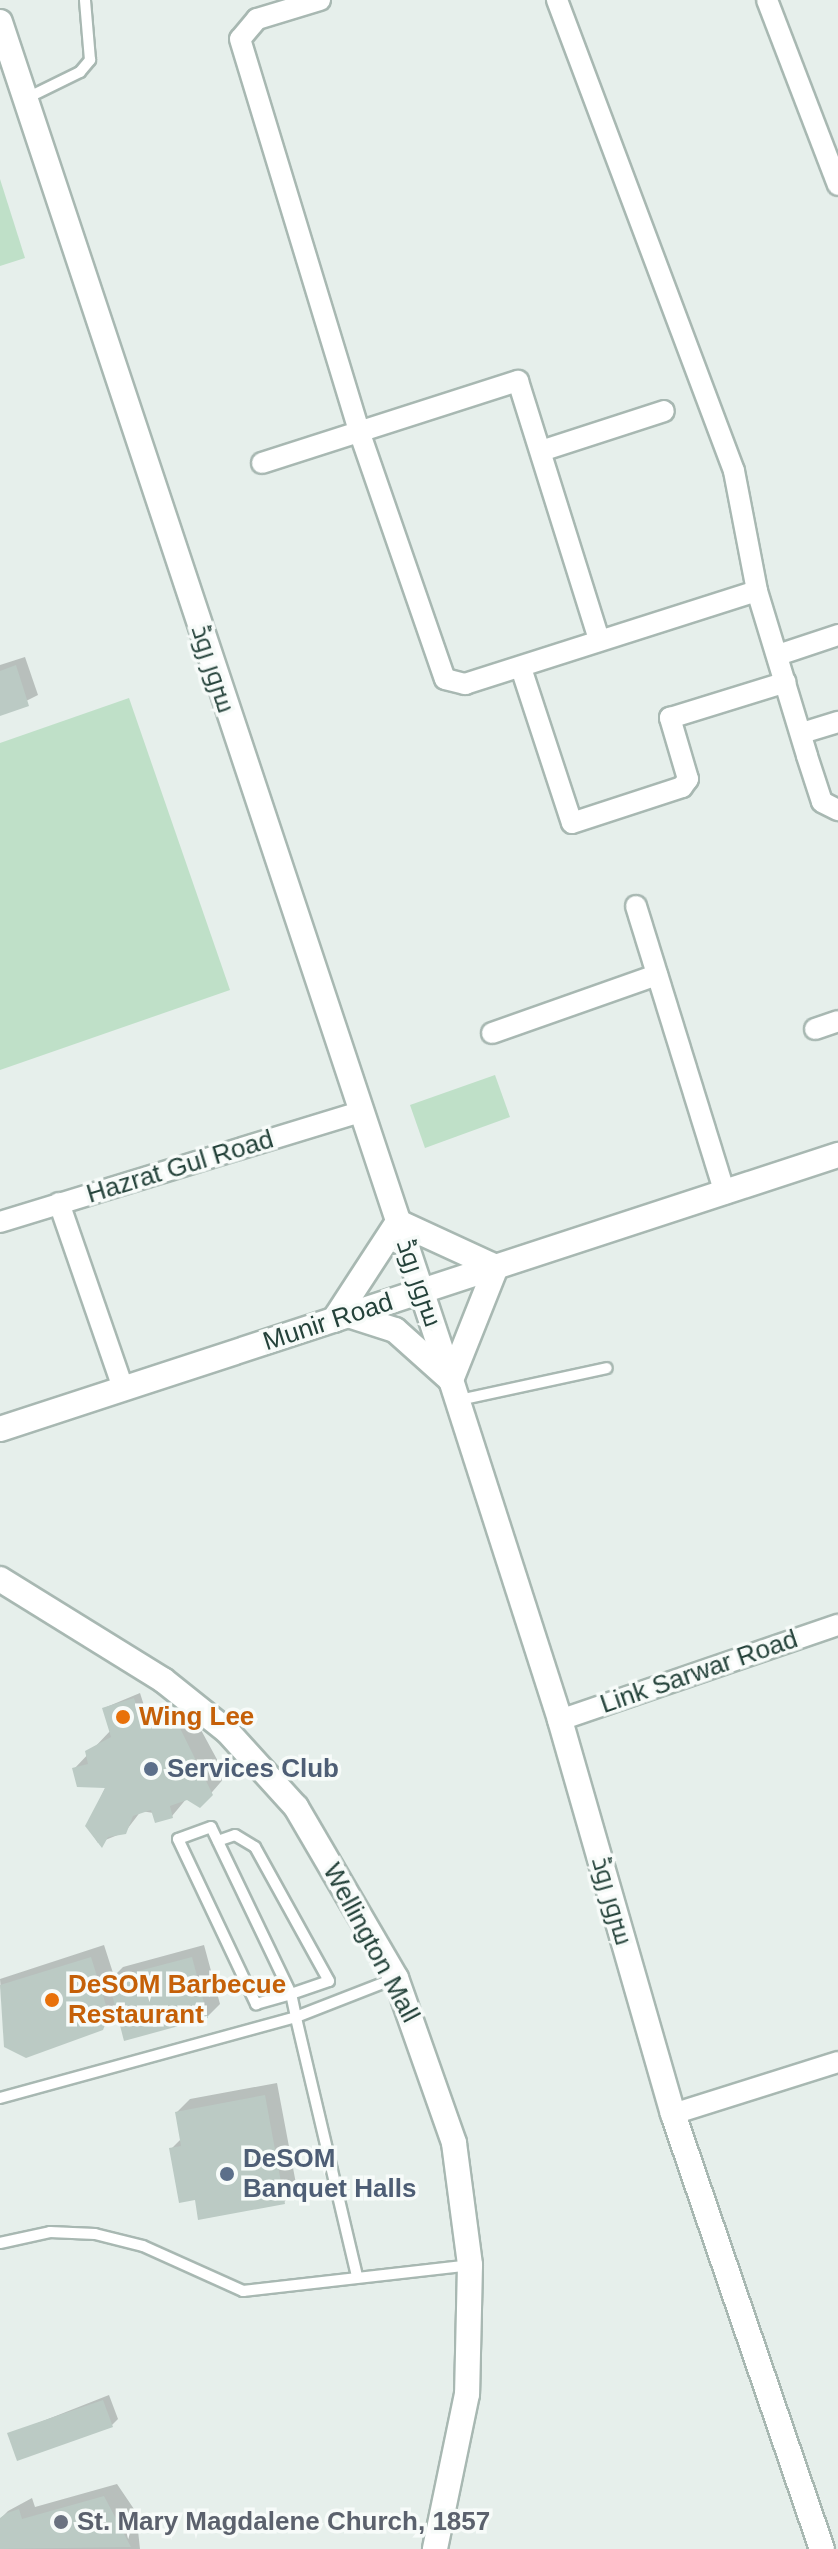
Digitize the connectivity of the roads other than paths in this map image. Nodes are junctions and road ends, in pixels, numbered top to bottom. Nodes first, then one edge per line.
1 (85, 0) edge
2 (320, 0) edge
3 (557, 0) edge
4 (767, 0) edge
5 (0, 22) edge
6 (27, 98) junction
7 (838, 185) edge
8 (664, 411) dead end
9 (359, 431) junction
10 (541, 451) junction
11 (262, 463) dead end
12 (757, 591) junction
13 (838, 635) edge
14 (599, 640) junction
15 (778, 655) junction
16 (521, 668) junction
17 (786, 682) junction
18 (838, 722) edge
19 (802, 733) junction
20 (838, 810) edge
21 (636, 906) dead end
22 (657, 975) junction
23 (838, 1021) edge
24 (815, 1029) dead end
25 (492, 1033) dead end
26 (360, 1112) junction
27 (838, 1155) edge
28 (725, 1194) junction
29 (59, 1203) junction
30 (0, 1222) edge
31 (398, 1222) junction
32 (496, 1267) junction
33 (422, 1291) junction
34 (341, 1317) junction
35 (607, 1368) dead end
36 (123, 1388) junction
37 (454, 1390) junction
38 (0, 1429) edge
39 (0, 1579) edge
40 (0, 1599) edge
41 (52, 1608) junction
42 (838, 1625) edge
43 (560, 1720) junction
44 (218, 1841) junction
45 (396, 1978) junction
46 (291, 1994) junction
47 (296, 2017) junction
48 (838, 2062) edge
49 (0, 2098) edge
50 (673, 2114) junction
51 (0, 2243) edge
52 (470, 2265) junction
53 (357, 2276) junction
54 (435, 2549) edge
55 (822, 2549) edge

1 - 6 lane
2 - 9 street
3 - 12 street
4 - 7 street
5 - 6 street, سرور روڈ
6 - 26 street, سرور روڈ
8 - 10 street
9 - 10 street
9 - 11 street
9 - 16 street
10 - 14 street
12 - 14 street
12 - 15 street
13 - 15 street
14 - 16 street
15 - 17 street
16 - 17 street
17 - 19 street
18 - 19 street
19 - 20 street
21 - 22 street
22 - 25 street
22 - 28 street
23 - 24 street
26 - 29 street, Hazrat Gul Road
26 - 31 street, سرور روڈ
27 - 28 street, Munir Road
28 - 32 street, Munir Road
29 - 30 street, Hazrat Gul Road
29 - 36 street
31 - 32 street
31 - 33 street, سرور روڈ
31 - 34 street
32 - 33 street, Munir Road
32 - 37 street
33 - 34 street, Munir Road
33 - 37 street, سرور روڈ
34 - 36 street, Munir Road
34 - 37 street
35 - 37 lane
36 - 38 street, Munir Road
37 - 43 street, سرور روڈ
39 - 41 street, Wellington Mall
40 - 41 street
41 - 45 street, Wellington Mall
42 - 43 street, Link Sarwar Road
43 - 50 street, سرور روڈ
44 - 46 lane
44 - 46 lane
44 - 46 lane
45 - 47 lane
45 - 52 street, Wellington Mall
46 - 47 lane
47 - 49 lane
47 - 53 lane
48 - 50 street
50 - 55 street, سرور روڈ
51 - 53 lane
52 - 53 lane
52 - 54 street, Wellington Mall

